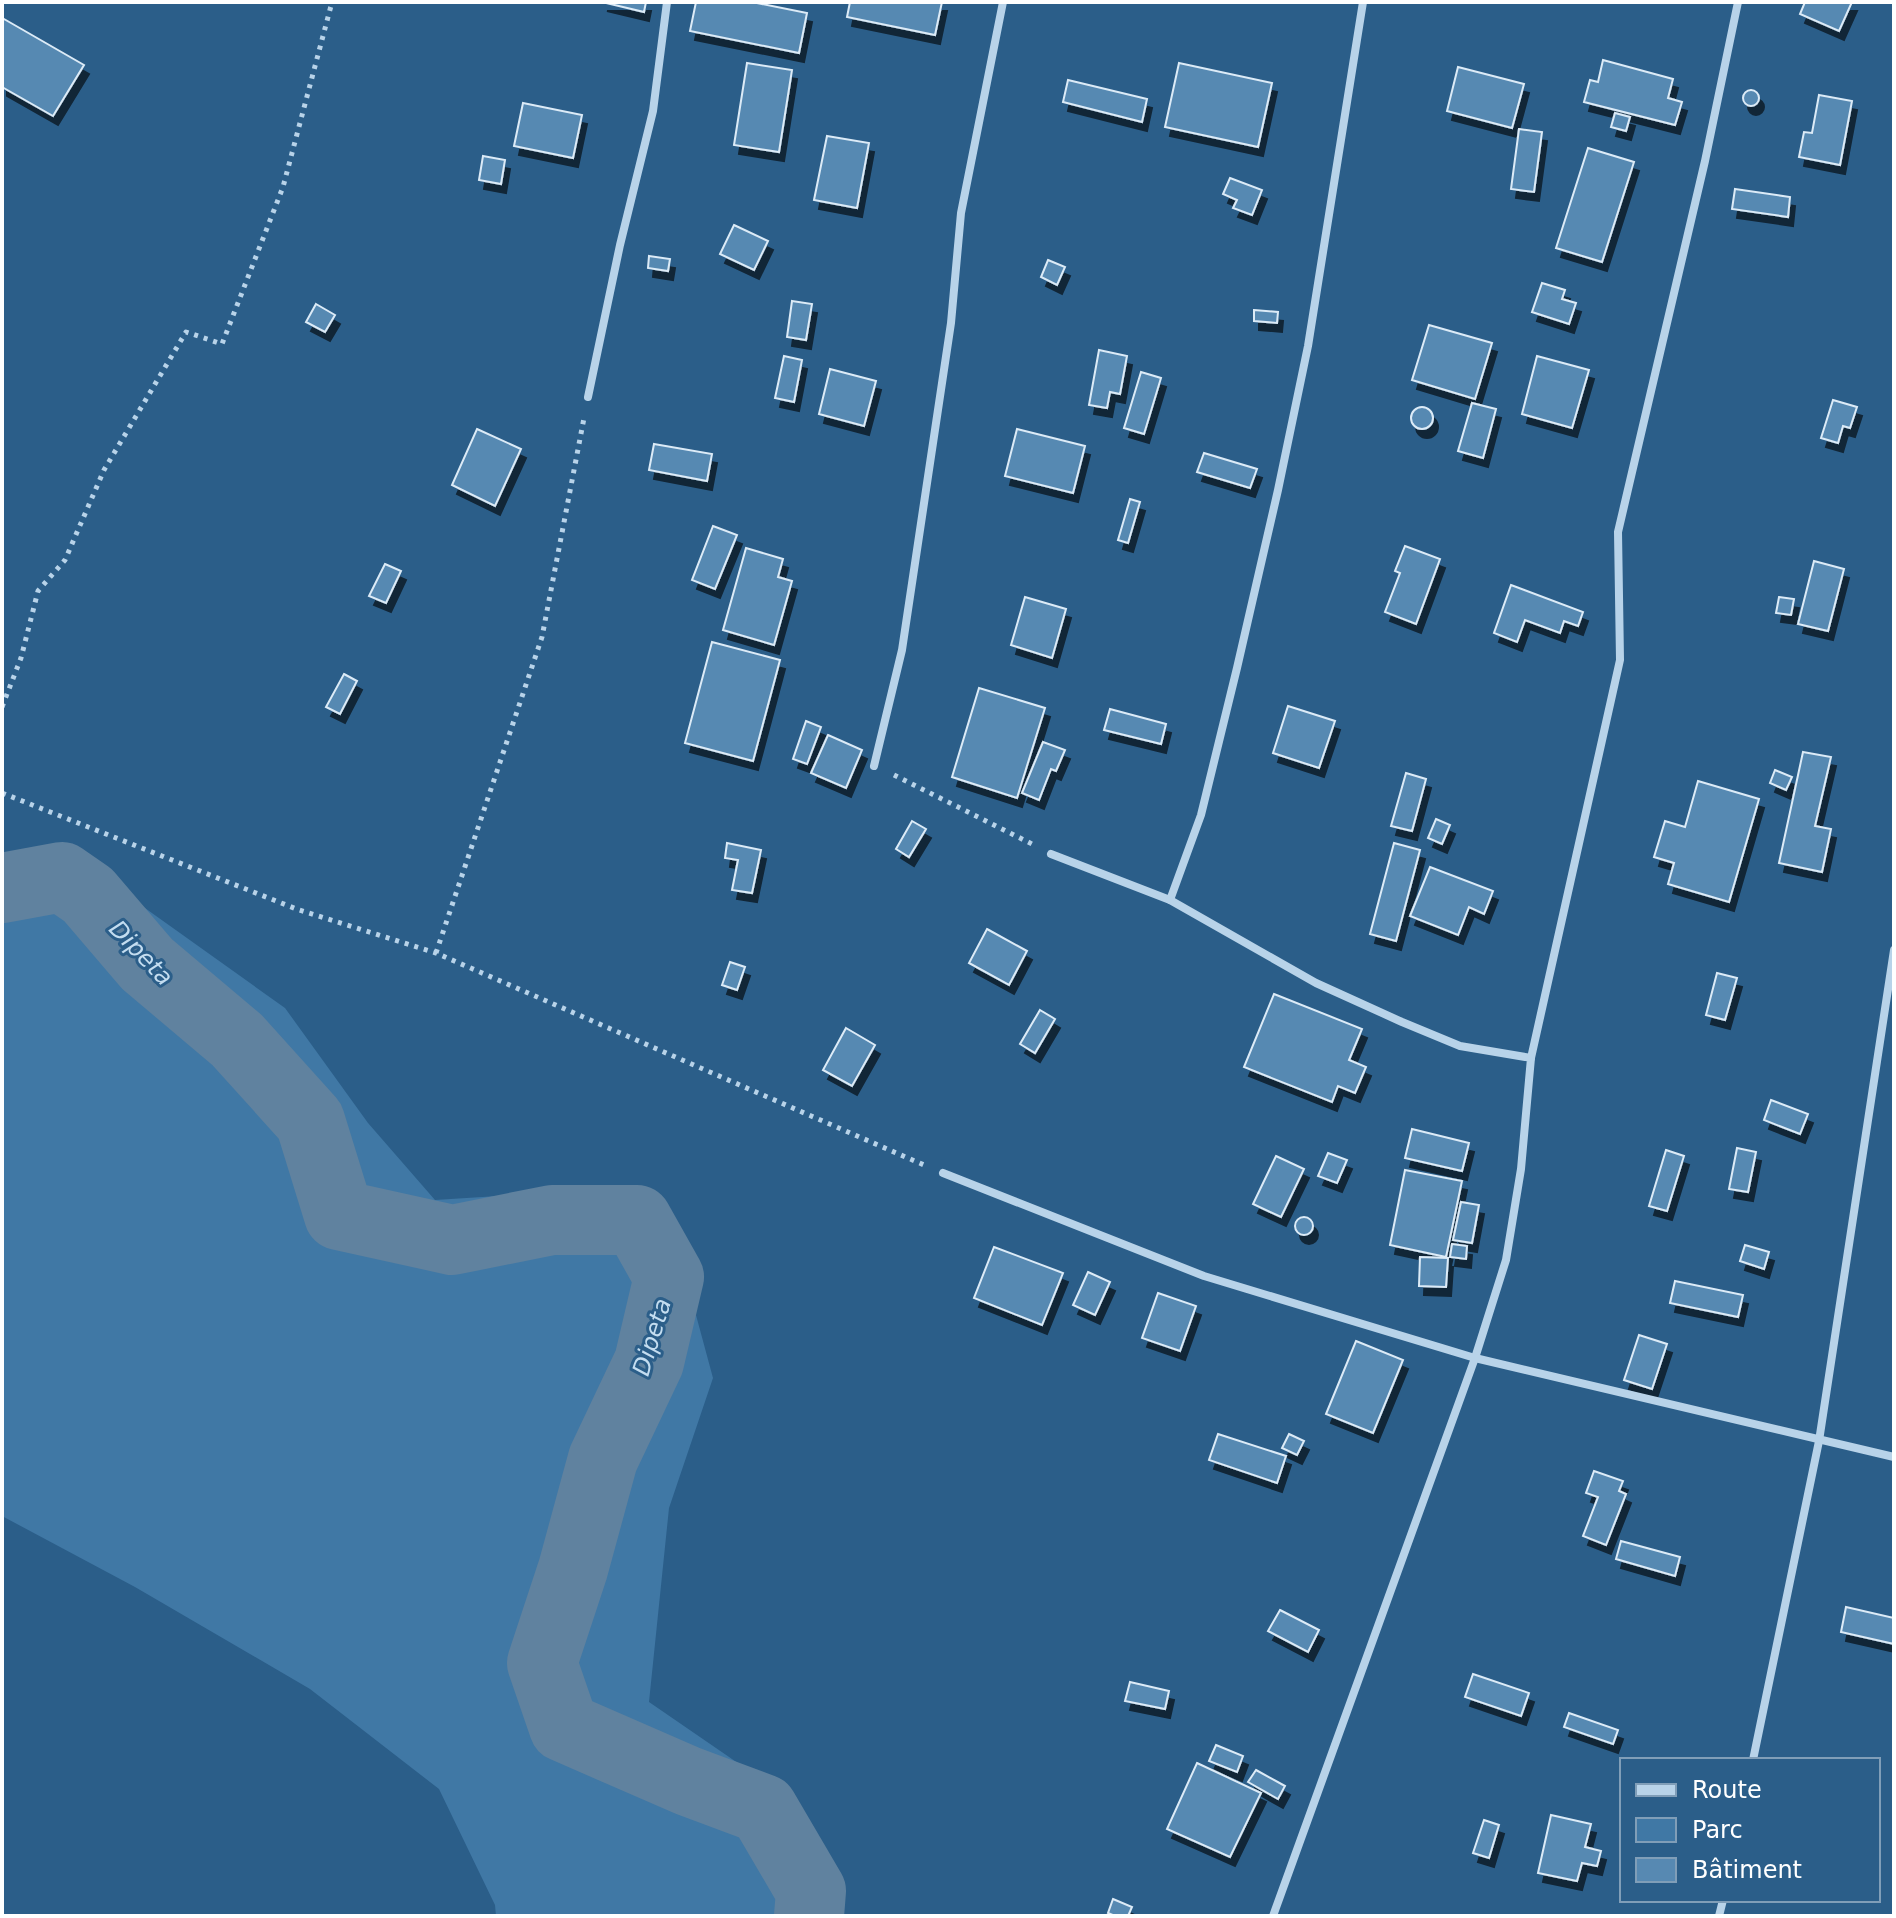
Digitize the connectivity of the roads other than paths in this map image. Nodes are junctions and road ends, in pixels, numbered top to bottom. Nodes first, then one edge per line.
1 (667, 2) edge
2 (1003, 2) edge
3 (1363, 2) edge
4 (1738, 2) edge
5 (588, 397) road end
6 (874, 766) road end
7 (1051, 854) road end
8 (1170, 900) junction
9 (1894, 950) edge
10 (1531, 1058) junction
11 (943, 1173) road end
12 (1475, 1358) junction
13 (1819, 1441) junction
14 (1894, 1457) edge
15 (1753, 1758) edge
16 (1273, 1916) edge

1 - 5 street
2 - 6 street
3 - 8 street
4 - 10 street
7 - 8 street
8 - 10 street
9 - 13 street
10 - 12 street
11 - 12 street
12 - 13 street
12 - 16 street
13 - 14 street
13 - 15 street

